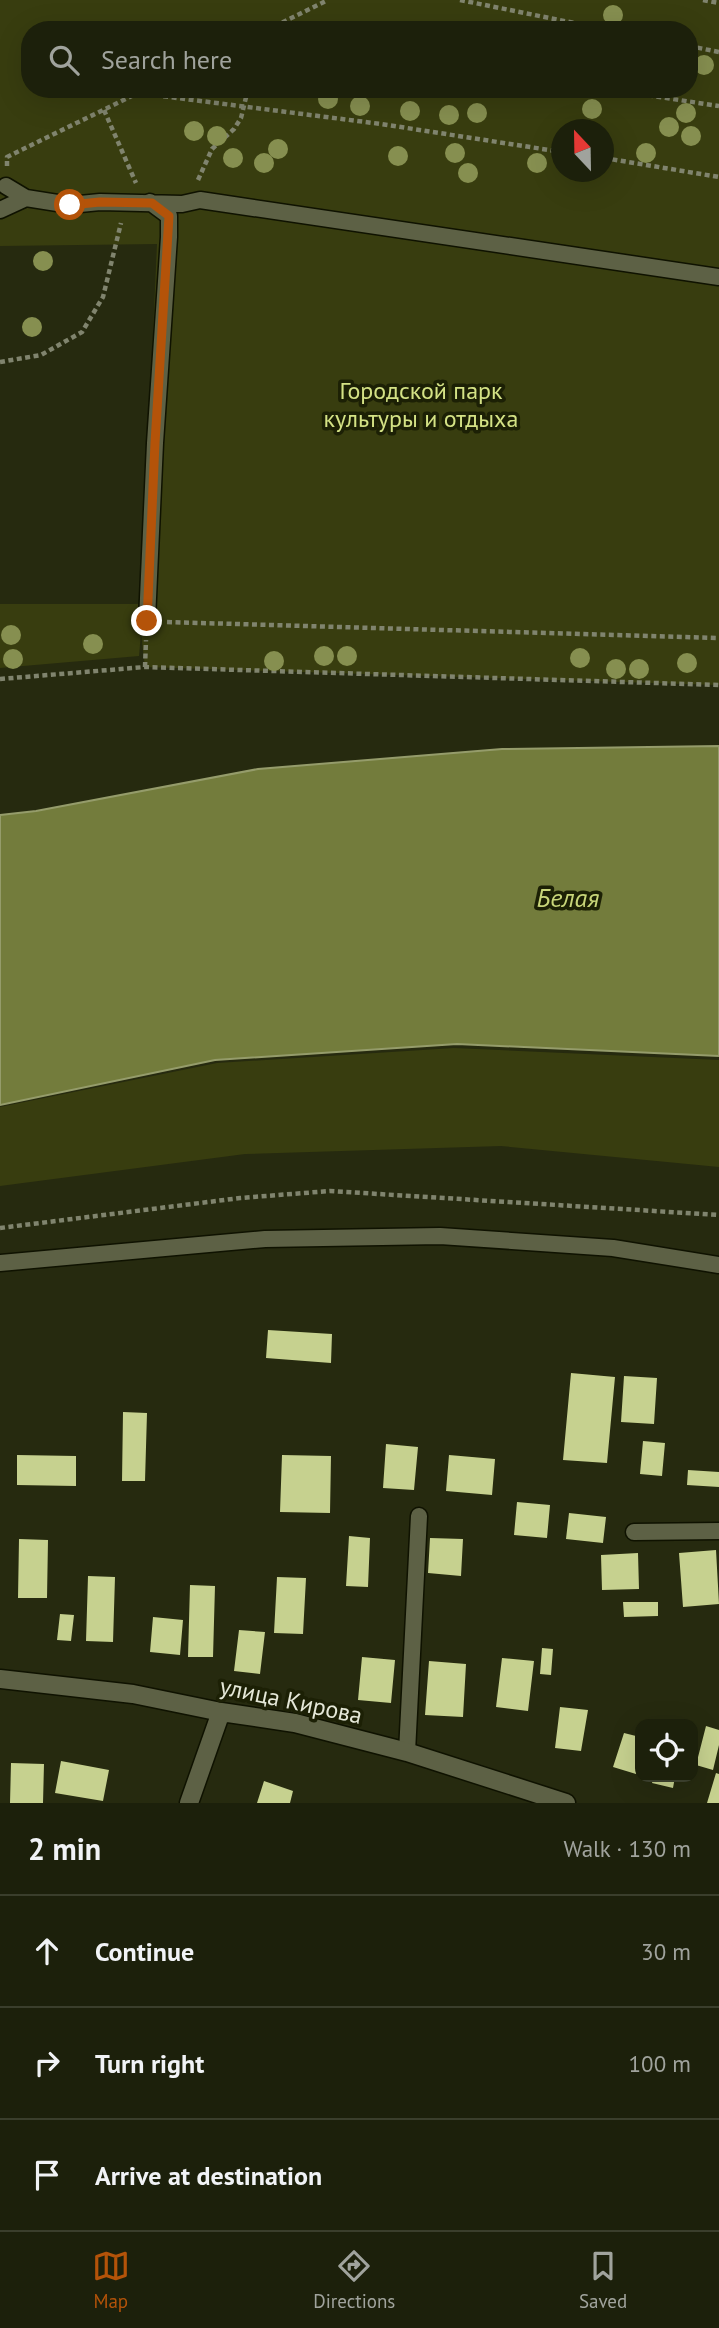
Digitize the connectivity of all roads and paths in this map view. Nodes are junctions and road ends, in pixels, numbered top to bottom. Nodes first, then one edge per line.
1 (328, 0) edge
2 (460, 0) edge
3 (703, 0) edge
4 (719, 3) edge
5 (285, 21) edge
6 (564, 21) edge
7 (698, 48) edge
8 (719, 51) edge
9 (128, 98) edge
10 (178, 98) edge
11 (245, 98) edge
12 (666, 98) edge
13 (243, 106) junction
14 (719, 106) edge
15 (104, 110) junction
16 (551, 150) edge
17 (614, 160) edge
18 (719, 177) edge
19 (6, 186) joint
20 (26, 198) junction
21 (147, 199) junction
22 (125, 202) junction
23 (193, 202) junction
24 (0, 210) edge
25 (719, 277) edge
26 (0, 362) edge
27 (147, 621) junction
28 (719, 638) edge
29 (145, 667) junction
30 (0, 679) edge
31 (719, 685) edge
32 (719, 1215) edge
33 (0, 1228) edge
34 (0, 1263) edge
35 (719, 1265) edge
36 (419, 1516) dead end
37 (719, 1531) edge
38 (634, 1532) dead end
39 (0, 1679) edge
40 (221, 1712) junction
41 (407, 1752) junction
42 (189, 1803) edge
43 (566, 1803) edge

1 - 5 path
2 - 6 path
3 - 4 path
7 - 8 path
9 - 15 path
10 - 13 path
11 - 13 path
12 - 14 path
13 - 16 path
13 - 23 path
15 - 19 path
15 - 21 path
17 - 18 path
19 - 20 lane
20 - 22 lane
20 - 24 lane
21 - 22 lane
21 - 23 lane
21 - 27 lane
22 - 26 path
23 - 25 lane
27 - 28 path
27 - 29 path
29 - 30 path
29 - 31 path
32 - 33 path
34 - 35 lane
36 - 41 lane
37 - 38 lane
39 - 40 street, улица Кирова
40 - 41 street, улица Кирова
40 - 42 street
41 - 43 street, улица Кирова

